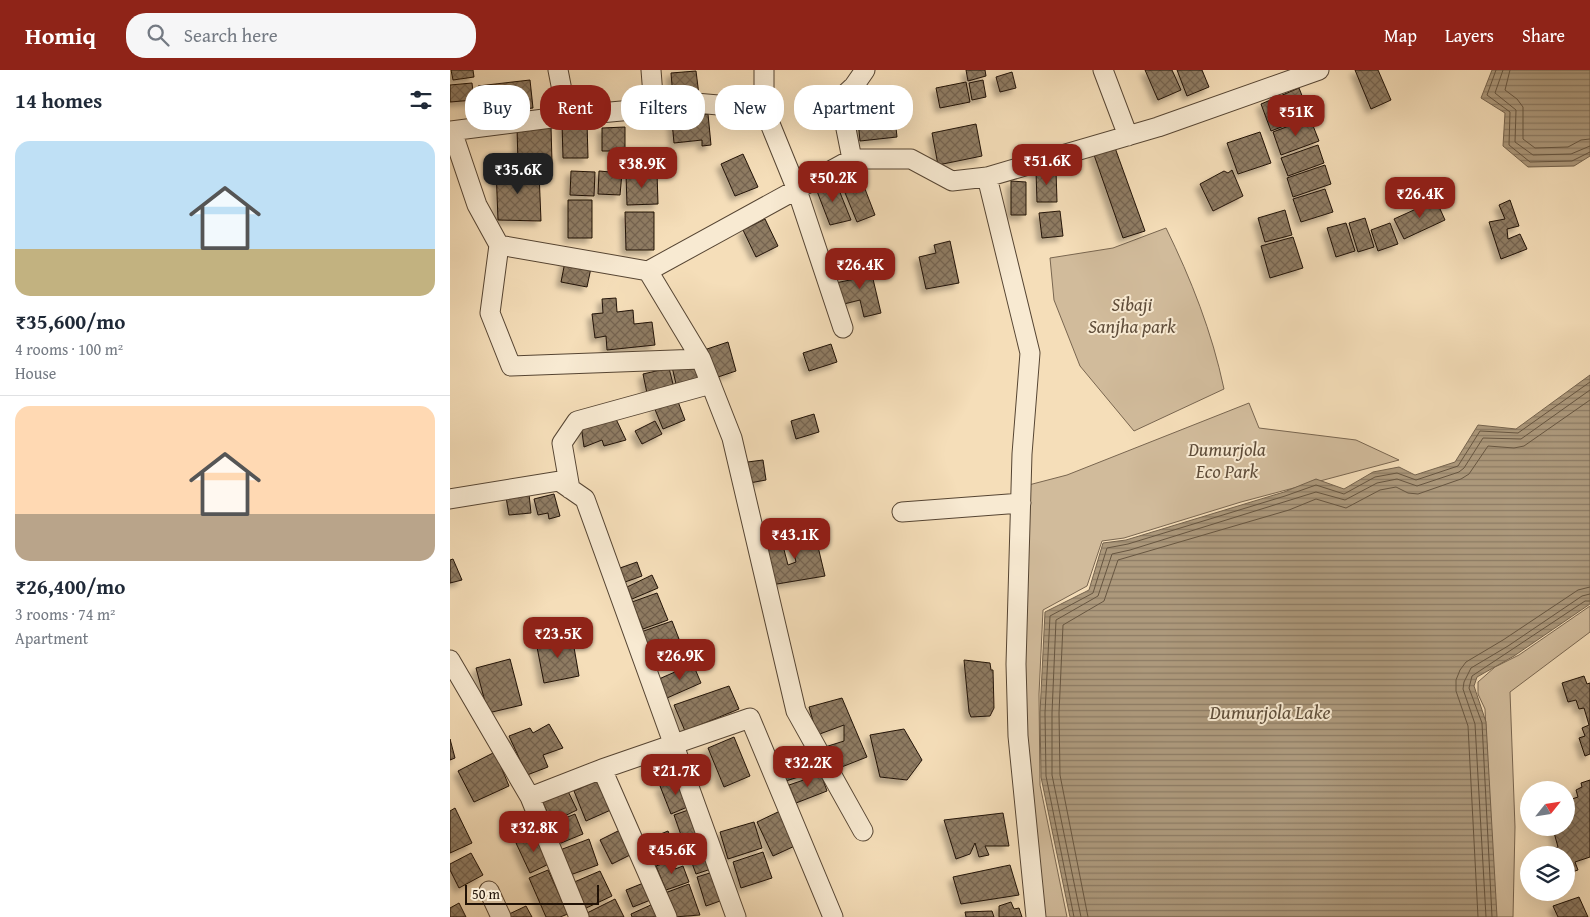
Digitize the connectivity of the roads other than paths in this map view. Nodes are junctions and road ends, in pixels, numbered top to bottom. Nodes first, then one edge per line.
1 (558, 70) edge
2 (652, 70) edge
3 (764, 70) edge
4 (865, 70) edge
5 (1103, 70) edge
6 (1319, 70) edge
7 (561, 85) edge
8 (653, 85) edge
9 (764, 85) edge
10 (540, 119) edge
11 (773, 130) edge
12 (451, 131) edge
13 (1128, 136) junction
14 (852, 159) junction
15 (987, 177) junction
16 (797, 190) junction
17 (499, 245) junction
18 (648, 271) junction
19 (843, 328) dead end
20 (702, 359) junction
21 (711, 384) junction
22 (570, 489) junction
23 (450, 500) edge
24 (1021, 504) junction
25 (902, 512) dead end
26 (450, 660) edge
27 (674, 744) junction
28 (602, 769) junction
29 (530, 797) junction
30 (862, 831) dead end
31 (489, 891) dead end
32 (734, 916) edge
33 (501, 917) edge
34 (579, 917) edge
35 (667, 917) edge
36 (833, 917) edge
37 (1036, 917) edge

1 - 7 street
2 - 8 street
3 - 9 street
4 - 14 street
5 - 13 street
6 - 13 street
10 - 12 street
11 - 16 street
12 - 17 street
13 - 15 street
14 - 15 street
14 - 16 street
15 - 24 street
16 - 18 street
16 - 19 street
17 - 18 street
17 - 20 street
18 - 20 street
20 - 21 street
21 - 22 street
21 - 30 street
22 - 23 street
22 - 27 street
24 - 25 street
24 - 37 street
26 - 29 street
27 - 28 street
27 - 32 street
27 - 36 street
28 - 29 street
28 - 35 street
29 - 34 street
31 - 33 street

